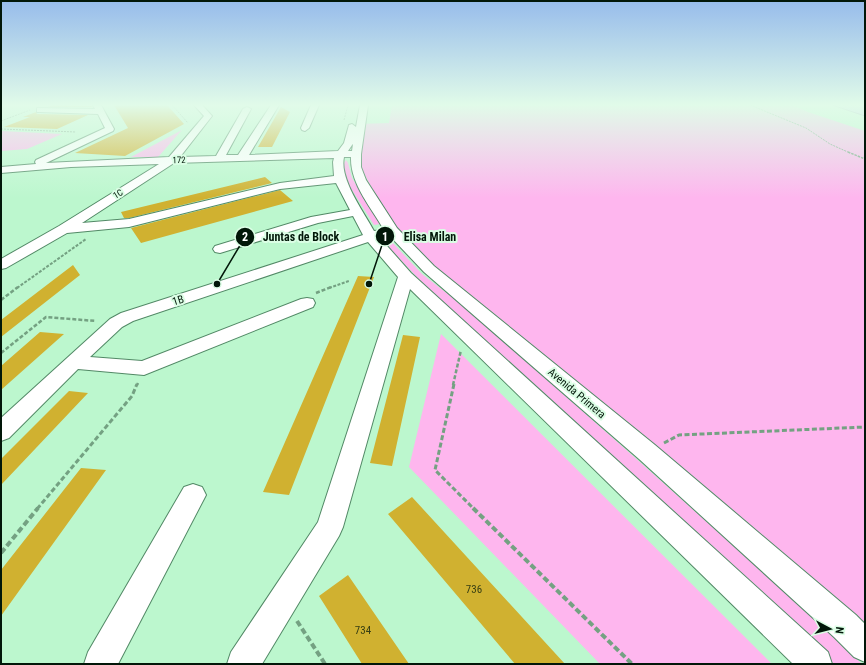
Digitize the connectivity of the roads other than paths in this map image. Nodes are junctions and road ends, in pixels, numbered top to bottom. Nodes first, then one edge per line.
1 (95, 136) edge
2 (192, 136) edge
3 (232, 136) edge
4 (255, 136) edge
5 (350, 136) edge
6 (354, 136) edge
7 (348, 155) junction
8 (242, 157) junction
9 (220, 158) junction
10 (172, 160) junction
11 (29, 167) junction
12 (1, 170) edge
13 (340, 179) junction
14 (357, 212) junction
15 (64, 229) junction
16 (392, 231) junction
17 (370, 236) junction
18 (220, 249) dead end
19 (1, 265) edge
20 (406, 276) junction
21 (310, 299) road end
22 (73, 362) junction
23 (1, 432) edge
24 (193, 495) dead end
25 (865, 646) edge
26 (100, 664) edge
27 (243, 664) edge
28 (816, 664) edge

1 - 11 street
2 - 10 street, 1C
3 - 9 street
4 - 8 street
5 - 7 street, Avenida Primera
6 - 7 street, Avenida Primera
7 - 8 street, 172
7 - 13 street, Avenida Primera
7 - 16 street, Avenida Primera
8 - 9 street, 172
9 - 10 street, 172
10 - 11 street, 172
10 - 15 street, 1C
11 - 12 street, 172
13 - 14 street, Avenida Primera
13 - 15 street
14 - 17 street, Avenida Primera
14 - 18 street
15 - 19 street, 1C
16 - 17 street, 1B
16 - 25 street, Avenida Primera
17 - 20 street, Avenida Primera
17 - 22 street, 1B
20 - 27 street
20 - 28 street, Avenida Primera
21 - 22 street
22 - 23 street, 1B
24 - 26 street

